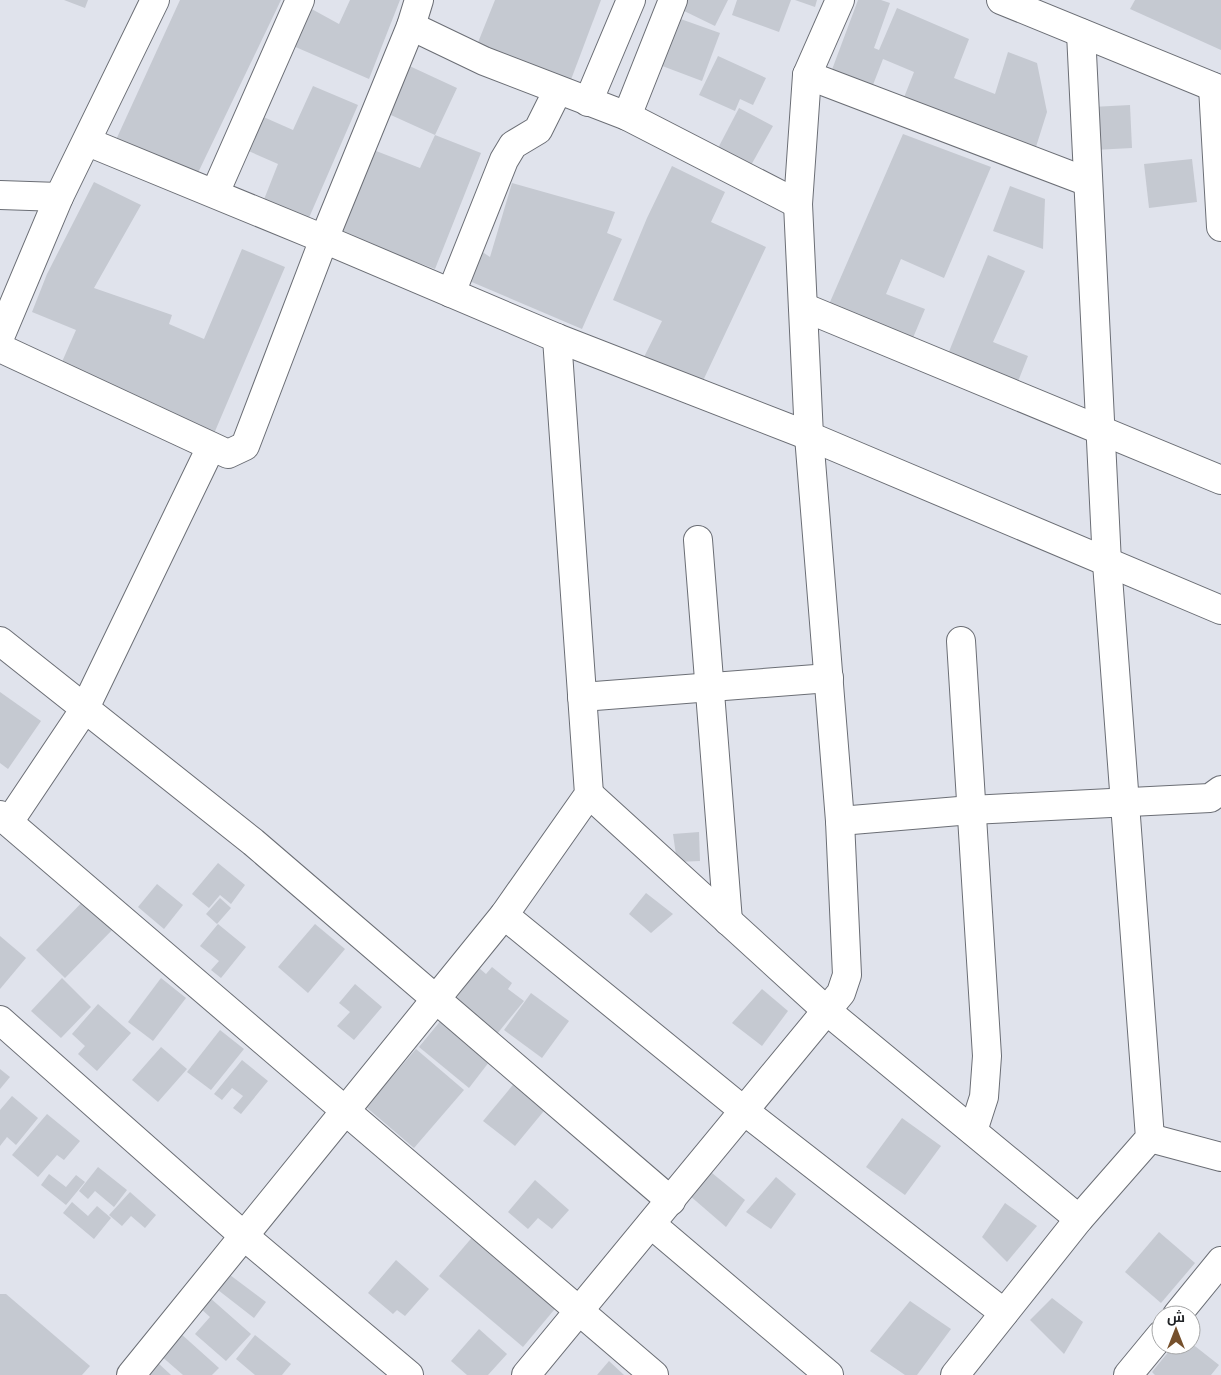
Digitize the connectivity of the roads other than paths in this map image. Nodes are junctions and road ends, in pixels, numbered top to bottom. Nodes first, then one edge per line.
1 (156, 0) edge
2 (300, 0) edge
3 (419, 0) edge
4 (631, 0) edge
5 (673, 0) edge
6 (840, 0) edge
7 (1001, 0) edge
8 (411, 26) junction
9 (1082, 33) junction
10 (807, 75) junction
11 (1217, 89) edge
12 (558, 90) junction
13 (588, 102) junction
14 (627, 116) junction
15 (88, 142) junction
16 (1088, 182) junction
17 (215, 193) junction
18 (0, 195) edge
19 (59, 198) junction
20 (798, 204) junction
21 (1221, 227) edge
22 (324, 239) junction
23 (451, 293) junction
24 (802, 307) junction
25 (0, 337) edge
26 (557, 338) junction
27 (0, 348) edge
28 (1100, 430) junction
29 (809, 436) junction
30 (211, 447) junction
31 (1221, 480) edge
32 (698, 540) dead end
33 (1107, 563) junction
34 (1221, 610) edge
35 (0, 641) edge
36 (961, 641) dead end
37 (829, 678) junction
38 (709, 688) junction
39 (582, 698) junction
40 (84, 710) junction
41 (1220, 791) edge
42 (589, 794) junction
43 (1125, 802) junction
44 (971, 810) junction
45 (4, 818) edge
46 (840, 821) junction
47 (504, 915) junction
48 (728, 921) junction
49 (437, 998) junction
50 (827, 1011) junction
51 (0, 1020) edge
52 (743, 1110) junction
53 (345, 1111) junction
54 (973, 1131) junction
55 (1150, 1138) junction
56 (1221, 1157) edge
57 (671, 1201) junction
58 (1079, 1219) junction
59 (651, 1224) junction
60 (244, 1236) junction
61 (1221, 1261) edge
62 (1185, 1305) edge
63 (577, 1311) junction
64 (1004, 1313) junction
65 (1151, 1347) edge
66 (131, 1375) edge
67 (409, 1375) edge
68 (526, 1375) edge
69 (654, 1375) edge
70 (829, 1375) edge
71 (954, 1375) edge
72 (1128, 1375) edge

1 - 15 street
2 - 17 street
3 - 8 street
4 - 13 street
5 - 14 street
6 - 10 street
7 - 9 street
8 - 12 street
8 - 22 street
9 - 11 street
9 - 16 street
10 - 16 street
10 - 20 street
11 - 21 street
12 - 13 street
12 - 23 street
13 - 14 street
14 - 20 street
15 - 17 street
15 - 19 street
16 - 28 street
17 - 22 street
18 - 19 street
19 - 25 street
20 - 24 street
22 - 23 street
22 - 30 street
23 - 26 street
24 - 28 street
24 - 29 street
26 - 29 street
26 - 39 street
27 - 30 street
28 - 31 street
28 - 33 street
29 - 33 street
29 - 37 street
30 - 40 street
32 - 38 street
33 - 34 street
33 - 43 street
35 - 40 street
36 - 44 street
37 - 38 street
37 - 46 street
38 - 39 street
38 - 48 street
39 - 42 street
40 - 45 street
40 - 49 street
41 - 43 street
42 - 47 street
42 - 48 street
43 - 44 street
43 - 55 street
44 - 46 street
44 - 54 street
45 - 53 street
46 - 50 street
47 - 49 street
47 - 52 street
48 - 50 street
49 - 53 street
49 - 57 street
50 - 52 street
50 - 54 street
51 - 60 street
52 - 57 street
52 - 64 street
53 - 60 street
53 - 63 street
54 - 58 street
55 - 56 street
55 - 58 street
57 - 59 street
58 - 64 street
59 - 63 street
59 - 70 street
60 - 66 street
60 - 67 street
61 - 62 street
63 - 68 street
63 - 69 street
64 - 71 street
65 - 72 street

